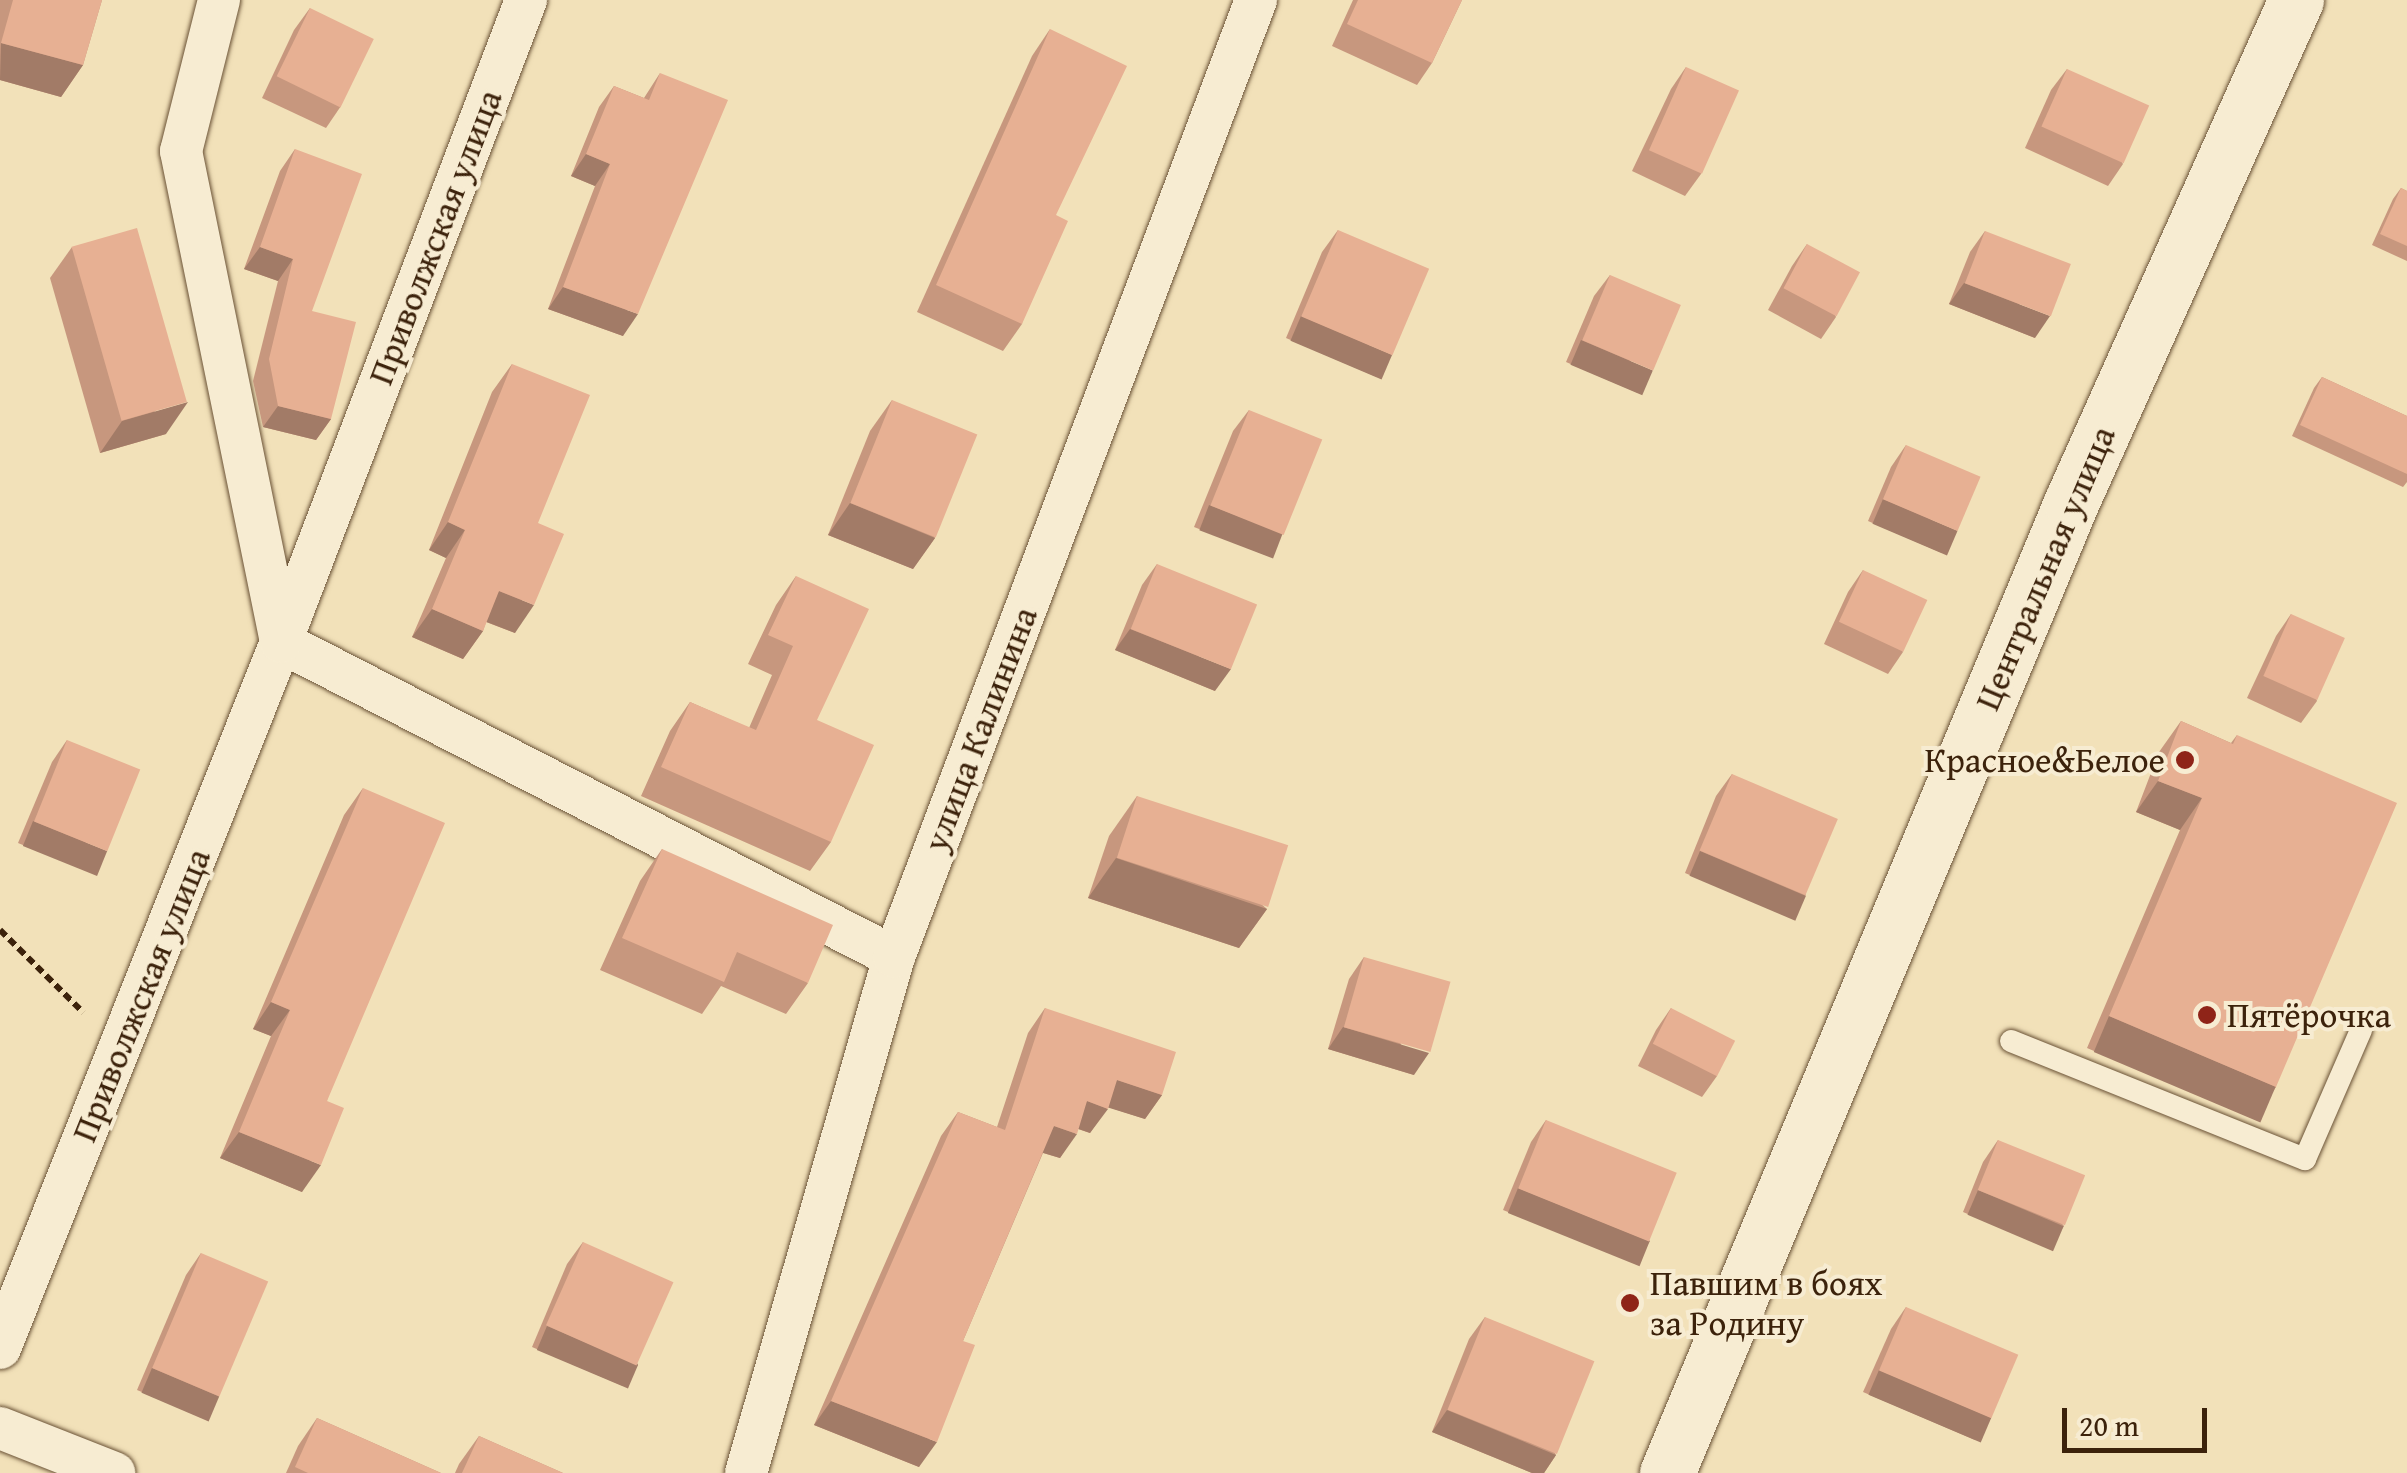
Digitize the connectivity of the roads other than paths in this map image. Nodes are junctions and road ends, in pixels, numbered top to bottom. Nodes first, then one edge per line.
1 (218, 0) edge
2 (526, 0) edge
3 (1256, 0) edge
4 (2296, 0) edge
5 (281, 642) junction
6 (894, 956) junction
7 (2361, 1030) dead end
8 (2011, 1041) dead end
9 (0, 1348) edge
10 (0, 1428) edge
11 (114, 1473) edge
12 (746, 1473) edge
13 (1667, 1473) edge

1 - 5 street
2 - 5 street, Приволжская улица
3 - 6 street, улица Калинина
4 - 13 street, Центральная улица
5 - 6 street
5 - 9 street, Приволжская улица
6 - 12 street, улица Калинина
7 - 8 lane
10 - 11 street

